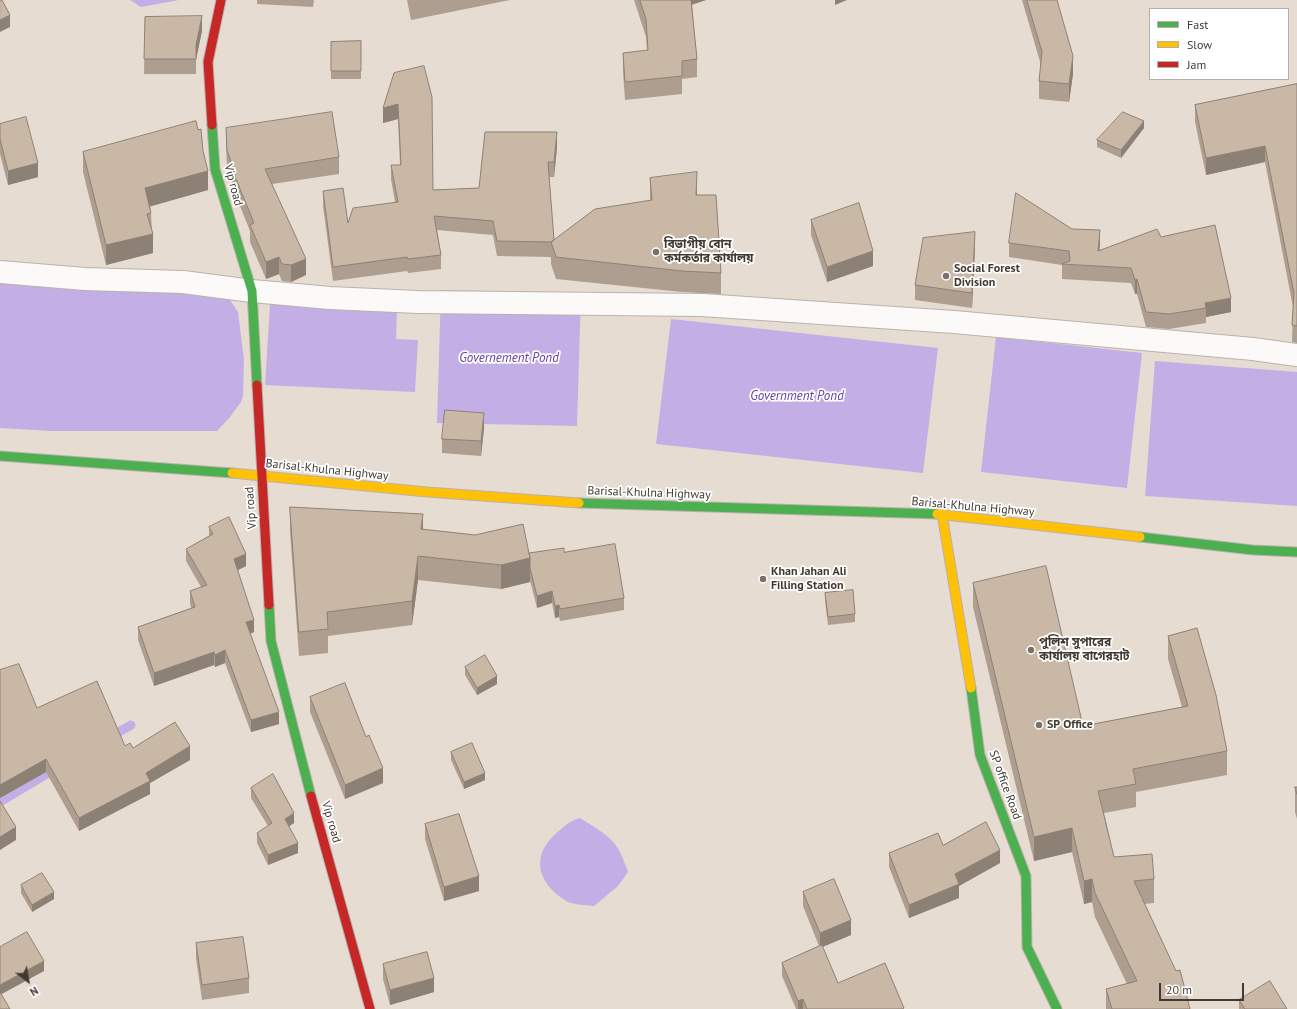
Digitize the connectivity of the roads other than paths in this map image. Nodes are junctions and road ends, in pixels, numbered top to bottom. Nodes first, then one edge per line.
1 (220, 0) edge
2 (0, 272) edge
3 (252, 292) junction
4 (1297, 356) edge
5 (0, 456) edge
6 (261, 475) junction
7 (942, 514) junction
8 (1297, 552) edge
9 (370, 1009) edge
10 (1057, 1009) edge

1 - 3 main road, Vip road
2 - 3 street
3 - 4 street
3 - 6 main road, Vip road
5 - 6 main road, Barisal-Khulna Highway
6 - 7 main road, Barisal-Khulna Highway
6 - 9 main road, Vip road
7 - 8 main road, Barisal-Khulna Highway
7 - 10 main road, SP office Road

